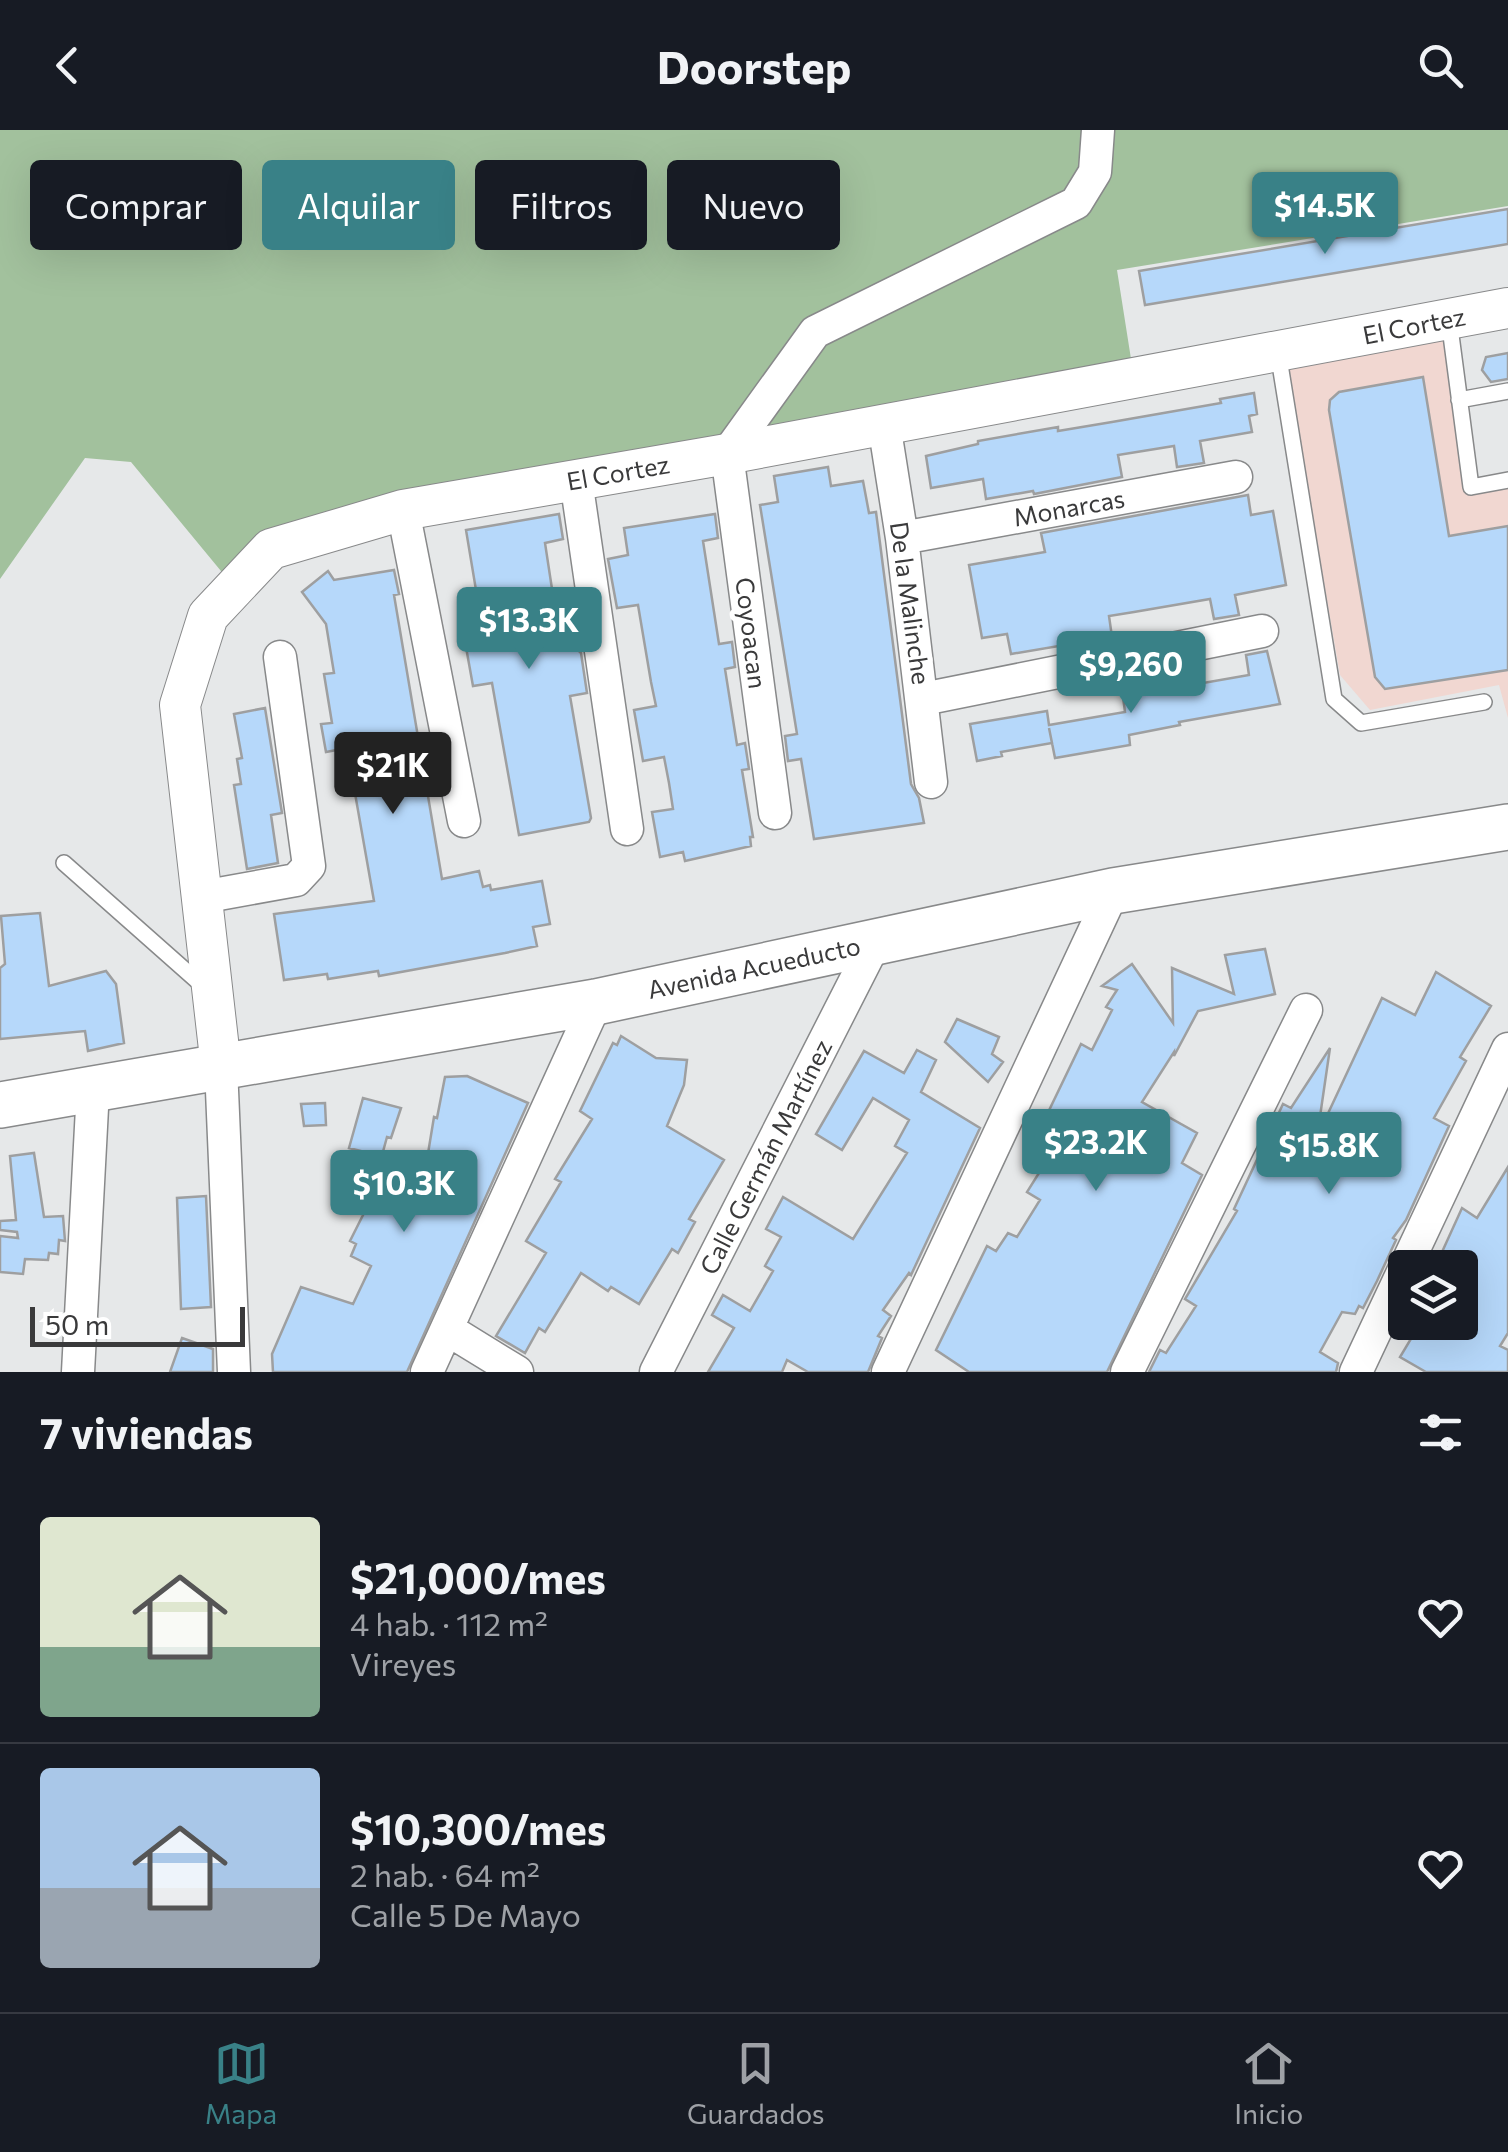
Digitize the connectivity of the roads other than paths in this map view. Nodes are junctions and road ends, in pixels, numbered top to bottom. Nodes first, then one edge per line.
1 (1098, 130) edge
2 (1508, 308) edge
3 (1449, 320) junction
4 (1278, 352) junction
5 (1508, 392) edge
6 (1458, 400) junction
7 (884, 424) junction
8 (727, 454) junction
9 (1236, 477) dead end
10 (576, 480) junction
11 (1508, 480) edge
12 (403, 510) junction
13 (902, 538) junction
14 (1262, 631) dead end
15 (280, 658) dead end
16 (923, 699) junction
17 (1484, 702) dead end
18 (931, 782) dead end
19 (775, 813) dead end
20 (464, 820) dead end
21 (1508, 827) edge
22 (627, 829) dead end
23 (64, 863) dead end
24 (1113, 892) junction
25 (202, 897) junction
26 (875, 942) junction
27 (212, 995) junction
28 (596, 1002) junction
29 (1306, 1010) dead end
30 (1508, 1049) edge
31 (221, 1068) junction
32 (94, 1089) junction
33 (0, 1106) edge
34 (448, 1330) junction
35 (78, 1372) edge
36 (234, 1372) edge
37 (427, 1372) edge
38 (518, 1372) edge
39 (656, 1372) edge
40 (888, 1372) edge
41 (1127, 1372) edge
42 (1356, 1372) edge

1 - 8 street
2 - 3 street, El Cortez
3 - 4 street, El Cortez
3 - 6 lane
4 - 7 street, El Cortez
4 - 17 lane
5 - 6 lane
6 - 11 lane
7 - 8 street, El Cortez
7 - 13 street, De la Malinche
8 - 10 street, El Cortez
8 - 19 street, Coyoacan
9 - 13 street, Monarcas
10 - 12 street, El Cortez
10 - 22 street
12 - 20 street
12 - 25 street, El Cortez
13 - 16 street, De la Malinche
14 - 16 street
15 - 25 street
16 - 18 street, De la Malinche
21 - 24 main road, Avenida Acueducto
23 - 27 lane
24 - 26 main road, Avenida Acueducto
24 - 40 street
25 - 27 street, El Cortez
26 - 28 main road, Avenida Acueducto
26 - 39 street, Calle Germán Martínez
27 - 31 street, El Cortez
28 - 31 main road, Avenida Acueducto
28 - 34 street
29 - 41 street
30 - 42 street
31 - 32 main road, Avenida Acueducto
31 - 36 street
32 - 33 main road, Avenida Acueducto
32 - 35 street
34 - 37 street
34 - 38 street

